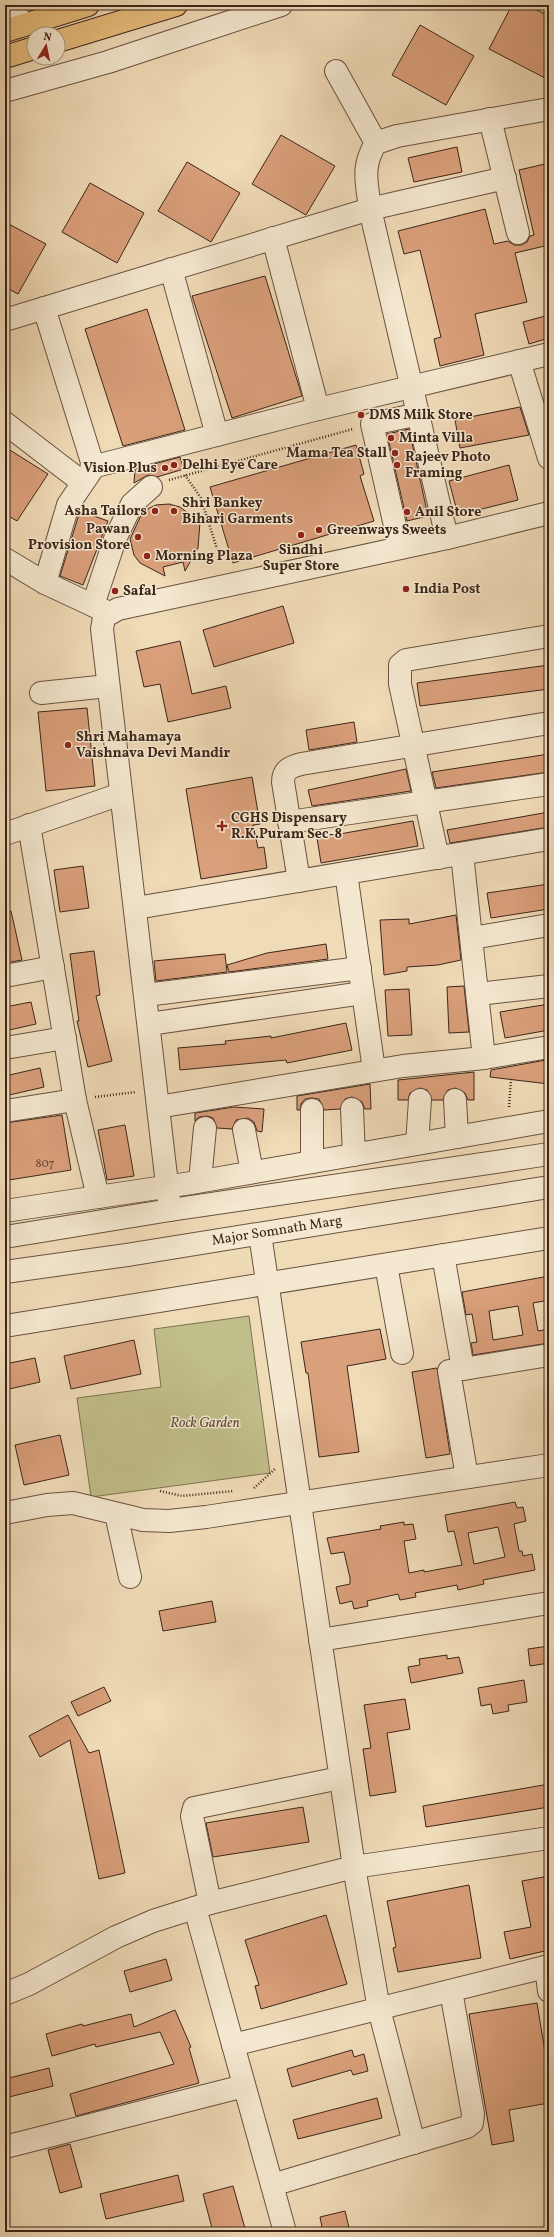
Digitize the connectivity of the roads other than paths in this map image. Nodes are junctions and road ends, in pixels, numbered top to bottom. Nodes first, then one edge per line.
1 (14, 5) edge
2 (88, 5) edge
3 (176, 5) edge
4 (281, 5) edge
5 (13, 28) edge
6 (66, 39) edge
7 (26, 50) edge
8 (5, 57) edge
9 (336, 71) dead end
10 (5, 91) edge
11 (549, 109) edge
12 (490, 119) junction
13 (376, 143) junction
14 (505, 178) junction
15 (370, 209) junction
16 (518, 233) dead end
17 (273, 238) junction
18 (170, 269) junction
19 (44, 308) junction
20 (5, 320) edge
21 (549, 354) edge
22 (519, 361) junction
23 (413, 387) junction
24 (318, 409) junction
25 (419, 414) junction
26 (5, 423) edge
27 (217, 435) junction
28 (549, 458) edge
29 (87, 474) junction
30 (151, 487) dead end
31 (549, 513) edge
32 (447, 538) junction
33 (400, 548) junction
34 (5, 559) edge
35 (44, 583) junction
36 (101, 609) junction
37 (549, 636) edge
38 (108, 686) junction
39 (41, 693) dead end
40 (549, 723) edge
41 (414, 746) junction
42 (549, 784) edge
43 (121, 794) junction
44 (426, 803) junction
45 (289, 822) junction
46 (29, 825) junction
47 (5, 834) edge
48 (549, 839) edge
49 (462, 854) junction
50 (438, 858) junction
51 (346, 873) junction
52 (299, 881) junction
53 (136, 908) junction
54 (549, 925) edge
55 (472, 938) junction
56 (53, 967) junction
57 (360, 968) junction
58 (5, 976) edge
59 (549, 986) edge
60 (363, 993) junction
61 (478, 994) junction
62 (146, 995) junction
63 (149, 1024) junction
64 (65, 1038) junction
65 (549, 1047) edge
66 (5, 1048) edge
67 (484, 1058) junction
68 (374, 1070) junction
69 (157, 1098) junction
70 (75, 1100) junction
71 (420, 1100) dead end
72 (455, 1100) dead end
73 (352, 1109) dead end
74 (312, 1110) dead end
75 (5, 1111) edge
76 (549, 1120) edge
77 (205, 1128) dead end
78 (244, 1130) dead end
79 (457, 1137) junction
80 (417, 1144) junction
81 (549, 1154) edge
82 (354, 1155) junction
83 (312, 1162) junction
84 (252, 1172) junction
85 (200, 1181) junction
86 (167, 1186) junction
87 (549, 1187) edge
88 (98, 1196) junction
89 (170, 1210) junction
90 (5, 1211) edge
91 (260, 1234) junction
92 (5, 1237) edge
93 (549, 1238) edge
94 (442, 1256) junction
95 (386, 1265) junction
96 (5, 1272) edge
97 (268, 1284) junction
98 (5, 1326) edge
99 (402, 1353) dead end
100 (549, 1356) edge
101 (468, 1368) junction
102 (549, 1465) edge
103 (467, 1477) junction
104 (300, 1502) junction
105 (5, 1513) edge
106 (116, 1514) junction
107 (130, 1577) dead end
108 (549, 1603) edge
109 (320, 1640) junction
110 (340, 1778) junction
111 (549, 1838) edge
112 (354, 1868) junction
113 (202, 1906) junction
114 (548, 1967) edge
115 (451, 1991) junction
116 (549, 1991) edge
117 (5, 1994) edge
118 (378, 2009) junction
119 (233, 2045) junction
120 (244, 2086) junction
121 (414, 2143) junction
122 (5, 2147) edge
123 (272, 2185) junction
124 (285, 2232) edge

1 - 5 street
2 - 5 main road
3 - 6 main road
4 - 10 street
7 - 8 main road
9 - 13 street
11 - 12 street
12 - 13 street
12 - 14 street
13 - 15 street
14 - 15 street
14 - 16 street
15 - 17 street
15 - 23 street
17 - 18 street
17 - 24 street
18 - 19 street
18 - 27 street
19 - 20 street
19 - 29 street
21 - 22 street
22 - 23 street
22 - 28 street
23 - 24 street
23 - 25 street
24 - 27 street
25 - 32 street
25 - 33 street
26 - 29 street
27 - 29 street
29 - 35 street
30 - 36 street
31 - 32 street
32 - 33 street
33 - 36 street
34 - 35 street
35 - 36 street
36 - 38 street
37 - 41 street
38 - 39 street
38 - 43 street
40 - 41 street
41 - 44 street
41 - 45 street
42 - 44 street
43 - 46 street
43 - 53 street
44 - 45 street
44 - 50 street
45 - 52 street
46 - 47 street
46 - 56 street
48 - 49 street
49 - 50 street
49 - 55 street
50 - 51 street
51 - 52 street
51 - 57 street
52 - 53 street
53 - 62 street
54 - 55 street
55 - 61 street
56 - 58 street
56 - 64 street
57 - 60 street
57 - 62 street
59 - 61 street
60 - 63 street
60 - 68 street
61 - 67 street
62 - 63 street
63 - 69 street
64 - 66 street
64 - 70 street
65 - 67 street
67 - 68 street
68 - 69 street
69 - 86 street
70 - 75 street
70 - 88 street
71 - 80 street
72 - 79 street
73 - 82 street
74 - 83 street
76 - 79 street
77 - 85 street
78 - 84 street
79 - 80 street
80 - 82 street
81 - 89 street
82 - 83 street
83 - 84 street
84 - 85 street
85 - 86 street
86 - 88 street
86 - 89 street
87 - 91 street, Major Somnath Marg
88 - 90 street
89 - 92 street
91 - 96 street, Major Somnath Marg
91 - 97 street
93 - 94 street
94 - 95 street
94 - 101 street
95 - 97 street
95 - 99 street
97 - 98 street
97 - 104 street
100 - 101 street
101 - 103 street
102 - 103 street
103 - 104 street
104 - 106 street
104 - 109 street
105 - 106 street
106 - 107 street
108 - 109 street
109 - 110 street
110 - 112 street
110 - 113 street
111 - 112 street
112 - 113 street
112 - 118 street
113 - 117 street
113 - 119 street
114 - 115 street
114 - 116 street
115 - 118 street
115 - 121 street
118 - 119 street
118 - 121 street
119 - 120 street
120 - 122 street
120 - 123 street
121 - 123 street
123 - 124 street

